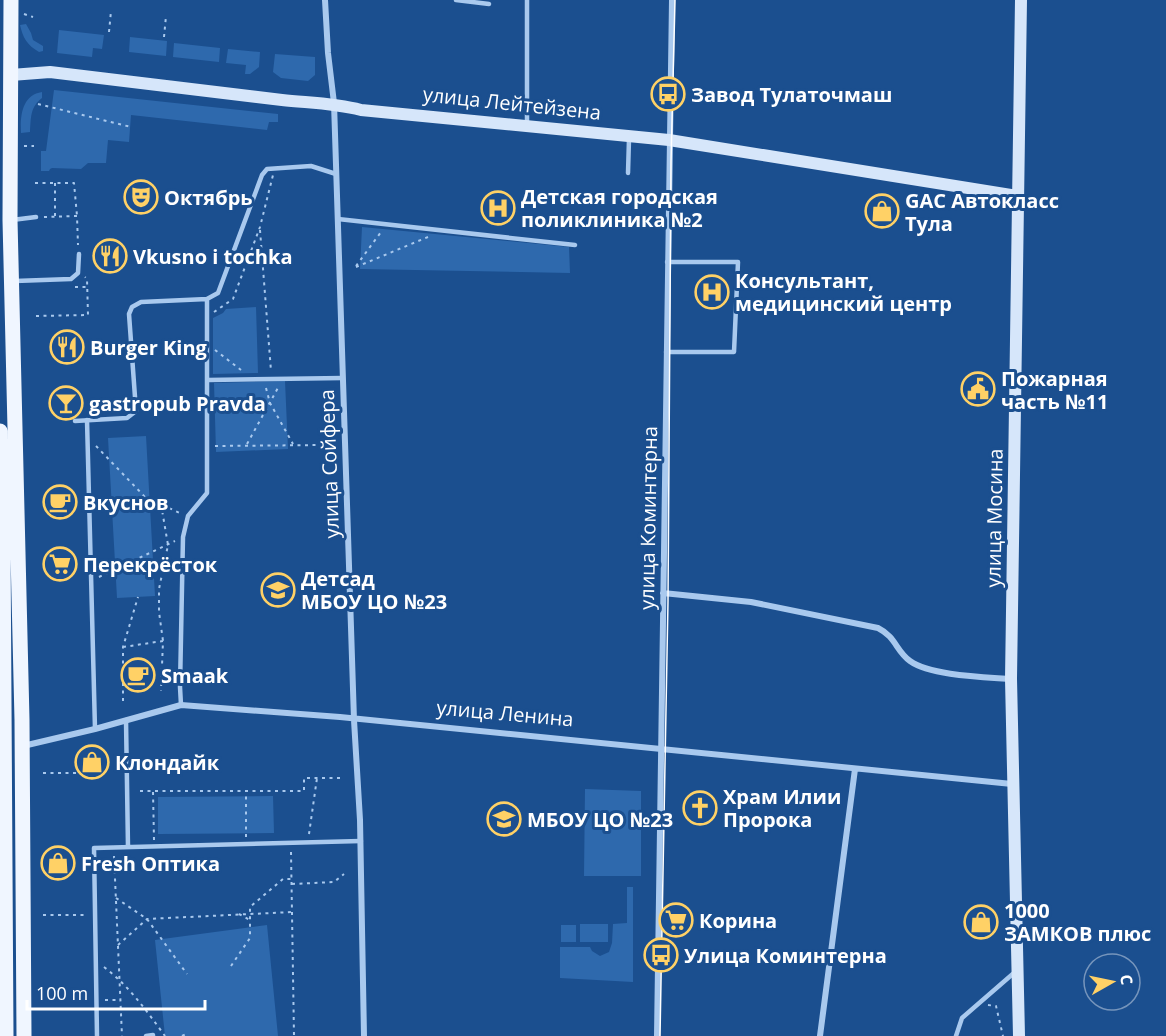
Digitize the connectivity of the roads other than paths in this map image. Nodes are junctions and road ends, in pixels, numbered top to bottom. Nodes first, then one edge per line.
1 (11, 0) edge
2 (325, 0) edge
3 (456, 0) edge
4 (527, 0) edge
5 (672, 0) edge
6 (1021, 0) edge
7 (489, 4) dead end
8 (6, 76) edge
9 (334, 103) junction
10 (527, 126) junction
11 (629, 136) junction
12 (669, 140) junction
13 (628, 173) dead end
14 (336, 174) junction
15 (1018, 196) junction
16 (36, 217) road end
17 (338, 219) junction
18 (10, 220) junction
19 (575, 245) dead end
20 (79, 254) road end
21 (668, 262) junction
22 (12, 281) junction
23 (207, 298) junction
24 (666, 352) junction
25 (343, 378) junction
26 (208, 380) junction
27 (87, 420) junction
28 (75, 421) dead end
29 (0, 430) edge
30 (663, 593) junction
31 (1011, 679) junction
32 (181, 705) junction
33 (126, 720) junction
34 (354, 720) junction
35 (94, 729) junction
36 (22, 746) junction
37 (662, 749) junction
38 (2, 753) edge
39 (855, 769) junction
40 (1012, 784) junction
41 (361, 841) junction
42 (128, 847) junction
43 (1017, 970) junction
44 (153, 1035) edge
45 (6, 1036) edge
46 (24, 1036) edge
47 (97, 1036) edge
48 (146, 1036) edge
49 (364, 1036) edge
50 (657, 1036) edge
51 (820, 1036) edge
52 (956, 1036) edge
53 (1019, 1036) edge

1 - 8 main road
2 - 9 street, улица Сойфера
3 - 7 lane
4 - 10 lane
5 - 12 street, улица Коминтерна
6 - 15 main road, улица Мосина
8 - 9 main road, улица Лейтейзена
8 - 18 main road
9 - 10 main road, улица Лейтейзена
9 - 14 street, улица Сойфера
10 - 11 main road, улица Лейтейзена
11 - 12 main road, улица Лейтейзена
11 - 13 lane
12 - 15 main road, улица Лейтейзена
12 - 21 street, улица Коминтерна
14 - 17 street, улица Сойфера
14 - 23 lane
15 - 31 main road, улица Мосина
16 - 18 lane
17 - 19 lane
17 - 25 street, улица Сойфера
18 - 22 main road
20 - 22 lane
21 - 24 street, улица Коминтерна
21 - 24 lane
22 - 36 main road
23 - 26 lane
23 - 27 lane
24 - 30 street, улица Коминтерна
25 - 26 lane
25 - 34 street, улица Сойфера
26 - 32 lane
27 - 28 lane
27 - 35 lane
29 - 38 main road
30 - 31 street
30 - 37 street, улица Коминтерна
31 - 40 main road, улица Мосина
32 - 33 street, улица Ленина
32 - 34 street, улица Ленина
33 - 35 street, улица Ленина
33 - 42 lane
34 - 37 street, улица Ленина
34 - 41 street, улица Сойфера
35 - 36 street, улица Ленина
36 - 38 main road, улица Ленина
36 - 46 main road
37 - 39 street, улица Ленина
37 - 50 street, улица Коминтерна
38 - 45 main road
39 - 40 street, улица Ленина
39 - 51 street
40 - 43 main road, улица Мосина
41 - 42 lane
41 - 49 street, улица Сойфера
42 - 47 lane
43 - 52 lane
43 - 53 main road, улица Мосина
44 - 48 lane

